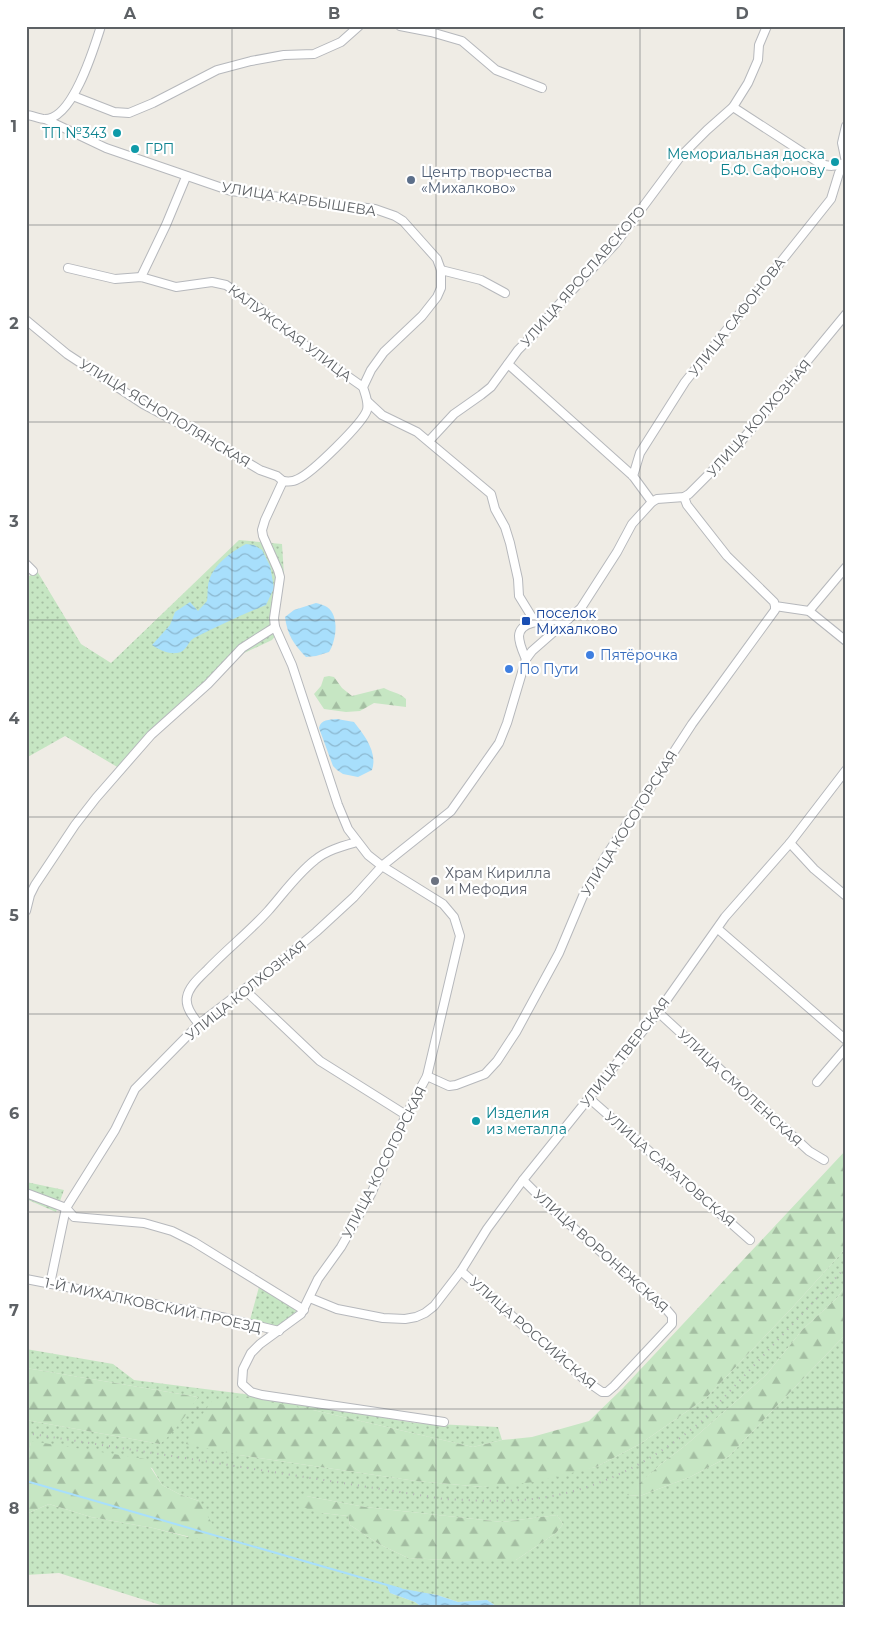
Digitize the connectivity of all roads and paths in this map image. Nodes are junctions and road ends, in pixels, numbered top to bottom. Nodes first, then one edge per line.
1 (101, 26) edge
2 (359, 26) edge
3 (400, 26) edge
4 (439, 26) edge
5 (767, 26) edge
6 (431, 32) junction
7 (542, 88) dead end
8 (73, 96) junction
9 (734, 107) junction
10 (26, 115) edge
11 (45, 119) junction
12 (846, 126) edge
13 (846, 162) edge
14 (186, 177) junction
15 (68, 268) dead end
16 (440, 270) junction
17 (141, 277) junction
18 (505, 293) dead end
19 (846, 314) edge
20 (26, 320) edge
21 (508, 364) junction
22 (363, 387) junction
23 (368, 402) junction
24 (429, 442) junction
25 (633, 476) junction
26 (283, 480) junction
27 (684, 497) junction
28 (652, 502) junction
29 (26, 564) edge
30 (846, 566) edge
31 (33, 571) dead end
32 (775, 606) junction
33 (809, 611) junction
34 (570, 618) junction
35 (535, 620) junction
36 (275, 627) junction
37 (846, 641) edge
38 (526, 659) junction
39 (846, 770) edge
40 (358, 842) junction
41 (790, 843) junction
42 (382, 866) junction
43 (846, 896) edge
44 (26, 911) edge
45 (718, 928) junction
46 (245, 990) junction
47 (658, 1012) junction
48 (199, 1024) junction
49 (846, 1040) edge
50 (846, 1048) edge
51 (427, 1076) junction
52 (817, 1082) dead end
53 (590, 1099) junction
54 (406, 1115) junction
55 (824, 1160) dead end
56 (523, 1180) junction
57 (26, 1193) edge
58 (66, 1208) junction
59 (750, 1240) dead end
60 (461, 1271) junction
61 (26, 1279) edge
62 (50, 1284) junction
63 (310, 1298) junction
64 (304, 1310) junction
65 (280, 1331) junction
66 (605, 1392) joint
67 (444, 1422) dead end

1 - 8 street
2 - 8 street
3 - 6 street
4 - 6 street
5 - 9 street, УЛИЦА ЯРОСЛАВСКОГО
6 - 7 street
8 - 11 street
9 - 13 street
9 - 21 street, УЛИЦА ЯРОСЛАВСКОГО
10 - 11 street, УЛИЦА КАРБЫШЕВА
11 - 14 street, УЛИЦА КАРБЫШЕВА
12 - 13 street
13 - 25 street, УЛИЦА САФОНОВА
14 - 16 street, УЛИЦА КАРБЫШЕВА
14 - 17 street
15 - 17 street, КАЛУЖСКАЯ УЛИЦА
16 - 18 street
16 - 22 street
17 - 22 street, КАЛУЖСКАЯ УЛИЦА
19 - 27 street, УЛИЦА КОЛХОЗНАЯ
20 - 26 street, УЛИЦА ЯСНОПОЛЯНСКАЯ
21 - 24 street, УЛИЦА ЯРОСЛАВСКОГО
21 - 25 street
22 - 23 street
23 - 24 street
23 - 26 street
24 - 35 street
25 - 28 street
26 - 36 street
27 - 28 street
27 - 32 street
28 - 34 street
29 - 31 street
30 - 33 street
32 - 33 street
32 - 51 street, УЛИЦА КОСОГОРСКАЯ
33 - 37 street
34 - 35 street
34 - 38 street
35 - 38 street
36 - 40 street
36 - 44 street
38 - 42 street, УЛИЦА КОЛХОЗНАЯ
39 - 41 street, УЛИЦА ТВЕРСКАЯ
40 - 42 street
40 - 48 street
41 - 43 street
41 - 45 street, УЛИЦА ТВЕРСКАЯ
42 - 46 street, УЛИЦА КОЛХОЗНАЯ
42 - 51 street, УЛИЦА КОСОГОРСКАЯ
45 - 47 street, УЛИЦА ТВЕРСКАЯ
45 - 49 street
46 - 48 street, УЛИЦА КОЛХОЗНАЯ
46 - 54 street
47 - 53 street, УЛИЦА ТВЕРСКАЯ
47 - 55 street, УЛИЦА СМОЛЕНСКАЯ
48 - 58 street, УЛИЦА КОЛХОЗНАЯ
50 - 52 street
51 - 54 street, УЛИЦА КОСОГОРСКАЯ
53 - 56 street, УЛИЦА ТВЕРСКАЯ
53 - 59 street, УЛИЦА САРАТОВСКАЯ
54 - 63 street, УЛИЦА КОСОГОРСКАЯ
56 - 60 street, УЛИЦА ТВЕРСКАЯ
56 - 66 street, УЛИЦА ВОРОНЕЖСКАЯ
57 - 58 street
58 - 62 street, УЛИЦА КОЛХОЗНАЯ
58 - 64 street
60 - 63 street, УЛИЦА ТВЕРСКАЯ
60 - 66 street, УЛИЦА РОССИЙСКАЯ
61 - 62 street, 1-Й МИХАЛКОВСКИЙ ПРОЕЗД
62 - 65 street, 1-Й МИХАЛКОВСКИЙ ПРОЕЗД
63 - 64 street, УЛИЦА КОСОГОРСКАЯ
64 - 65 street
65 - 67 street

